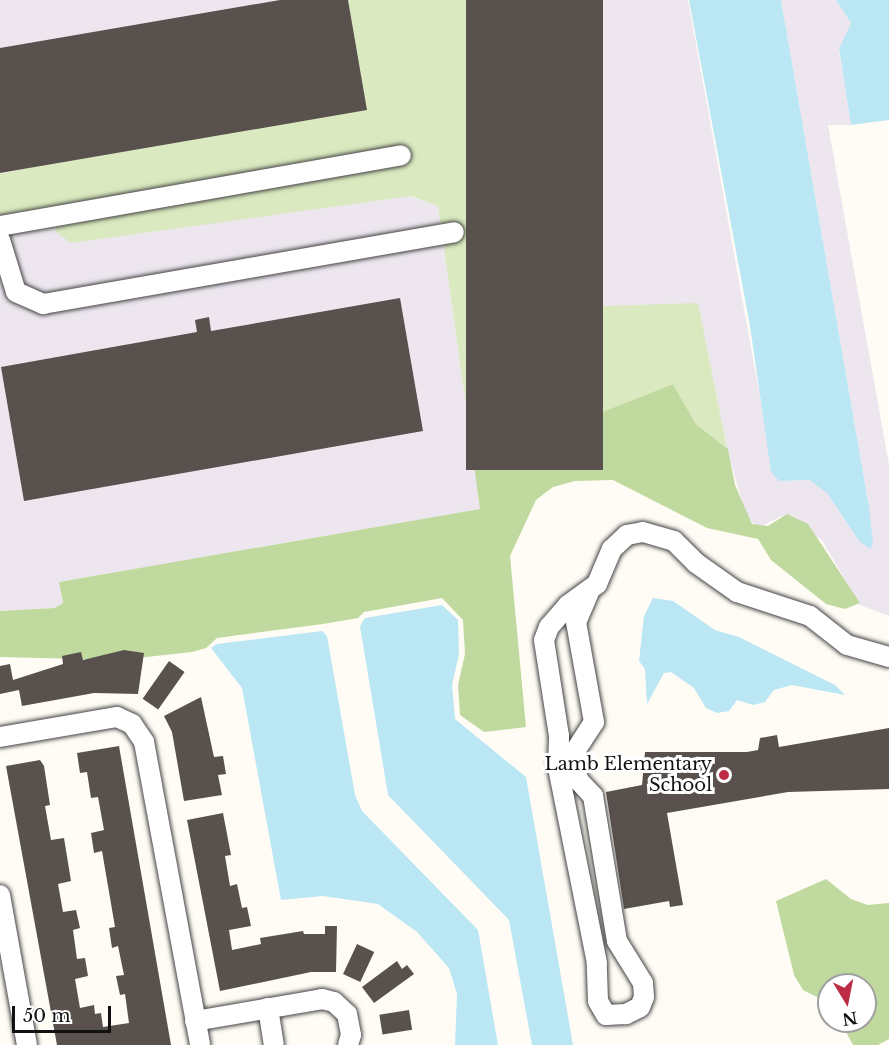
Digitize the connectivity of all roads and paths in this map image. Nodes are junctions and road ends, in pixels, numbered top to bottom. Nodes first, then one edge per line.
1 (401, 155) dead end
2 (454, 232) dead end
3 (0, 235) edge
4 (589, 592) junction
5 (889, 657) edge
6 (0, 738) edge
7 (0, 895) edge
8 (268, 1008) junction
9 (195, 1021) junction
10 (27, 1045) edge
11 (200, 1045) edge
12 (274, 1045) edge
13 (348, 1045) edge

1 - 3 street
2 - 3 street
4 - 4 street
4 - 5 street
6 - 9 street
7 - 10 street
8 - 9 street
8 - 12 street
8 - 13 street
9 - 11 street

